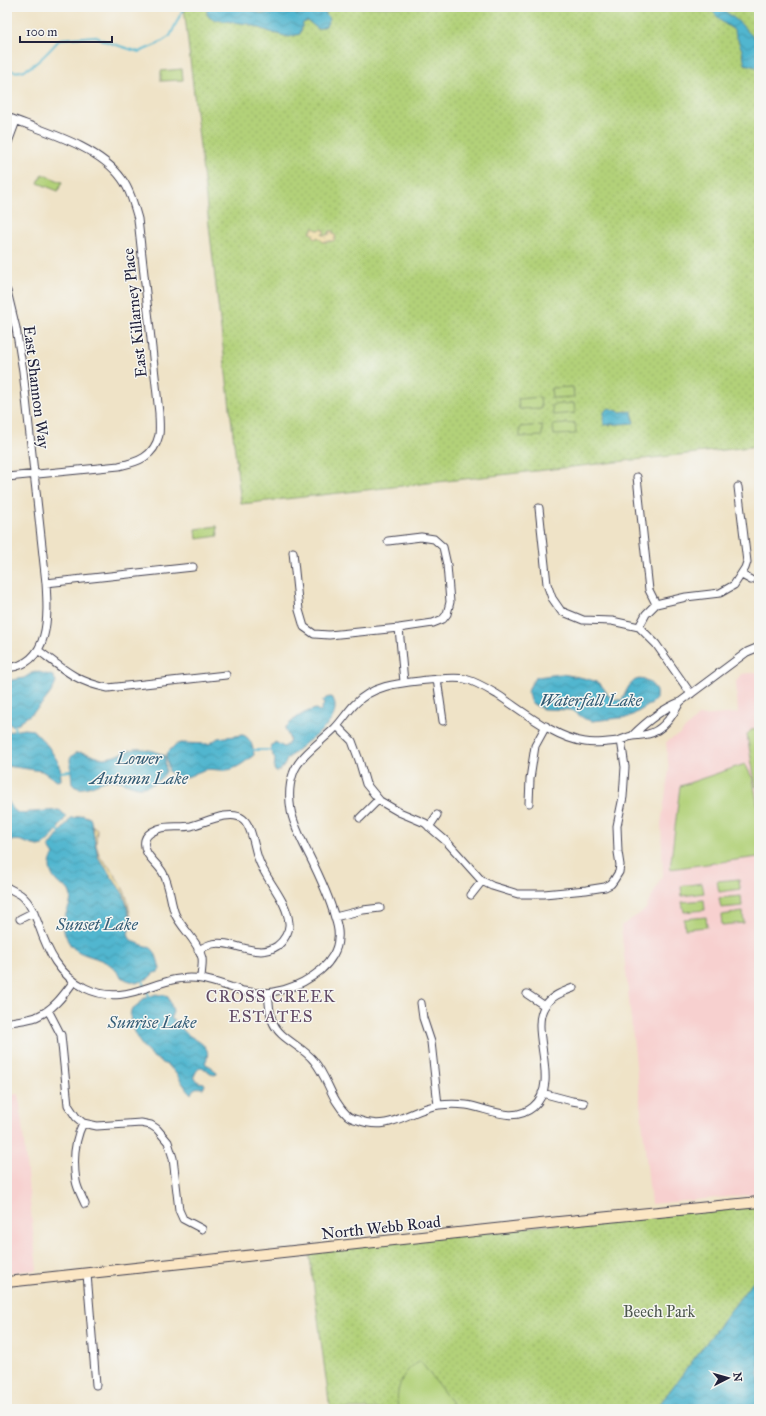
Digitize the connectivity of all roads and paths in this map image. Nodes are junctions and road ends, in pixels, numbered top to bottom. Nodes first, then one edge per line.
1 (7, 117) edge
2 (16, 121) junction
3 (7, 145) edge
4 (7, 291) edge
5 (34, 474) junction
6 (7, 477) edge
7 (636, 477) dead end
8 (738, 487) dead end
9 (539, 508) dead end
10 (388, 541) dead end
11 (293, 552) dead end
12 (193, 568) dead end
13 (742, 575) junction
14 (751, 580) dead end
15 (46, 583) junction
16 (656, 604) junction
17 (561, 612) junction
18 (556, 619) dead end
19 (639, 627) junction
20 (399, 628) junction
21 (759, 647) edge
22 (38, 650) junction
23 (7, 668) edge
24 (226, 675) dead end
25 (438, 679) junction
26 (404, 682) junction
27 (692, 694) junction
28 (680, 702) junction
29 (442, 721) dead end
30 (337, 726) junction
31 (546, 726) junction
32 (632, 736) junction
33 (621, 740) junction
34 (378, 800) junction
35 (530, 803) dead end
36 (437, 815) dead end
37 (360, 818) dead end
38 (429, 826) junction
39 (482, 881) junction
40 (7, 887) edge
41 (471, 895) dead end
42 (380, 908) dead end
43 (34, 912) junction
44 (335, 917) junction
45 (20, 919) dead end
46 (198, 950) junction
47 (201, 979) junction
48 (74, 981) junction
49 (573, 988) dead end
50 (268, 993) junction
51 (527, 994) dead end
52 (421, 1004) dead end
53 (545, 1006) junction
54 (48, 1010) junction
55 (7, 1022) edge
56 (542, 1093) junction
57 (584, 1103) dead end
58 (438, 1105) junction
59 (83, 1123) junction
60 (759, 1202) edge
61 (85, 1204) dead end
62 (202, 1229) dead end
63 (86, 1274) junction
64 (7, 1282) edge
65 (96, 1385) dead end

1 - 2 street, East Killarney Place
2 - 3 street
2 - 5 street, East Killarney Place
4 - 5 street, East Shannon Way
5 - 6 street
5 - 15 street, East Shannon Way
7 - 16 street
8 - 13 street
9 - 17 street
10 - 20 street
11 - 20 street
12 - 15 street
13 - 14 street
13 - 16 street
15 - 22 street, East Shannon Way
16 - 19 street
17 - 18 street
17 - 19 street
19 - 27 street
20 - 26 street
21 - 27 street
22 - 23 street
22 - 24 street
25 - 26 street
25 - 29 street
25 - 31 street
26 - 30 street
27 - 28 street
28 - 32 street
28 - 32 street
30 - 34 street
30 - 44 street
31 - 33 street
31 - 35 street
32 - 33 street
33 - 39 street
34 - 37 street
34 - 38 street
36 - 38 street
38 - 39 street
39 - 41 street
40 - 43 street
42 - 44 street
43 - 45 street
43 - 48 street
44 - 50 street
46 - 46 street
46 - 47 street
47 - 48 street
47 - 50 street
48 - 54 street
49 - 53 street
50 - 58 street
51 - 53 street
52 - 58 street
53 - 56 street
54 - 55 street
54 - 59 street
56 - 57 street
56 - 58 street
59 - 61 street
59 - 62 street
60 - 63 main road, North Webb Road
63 - 64 main road, North Webb Road
63 - 65 street

